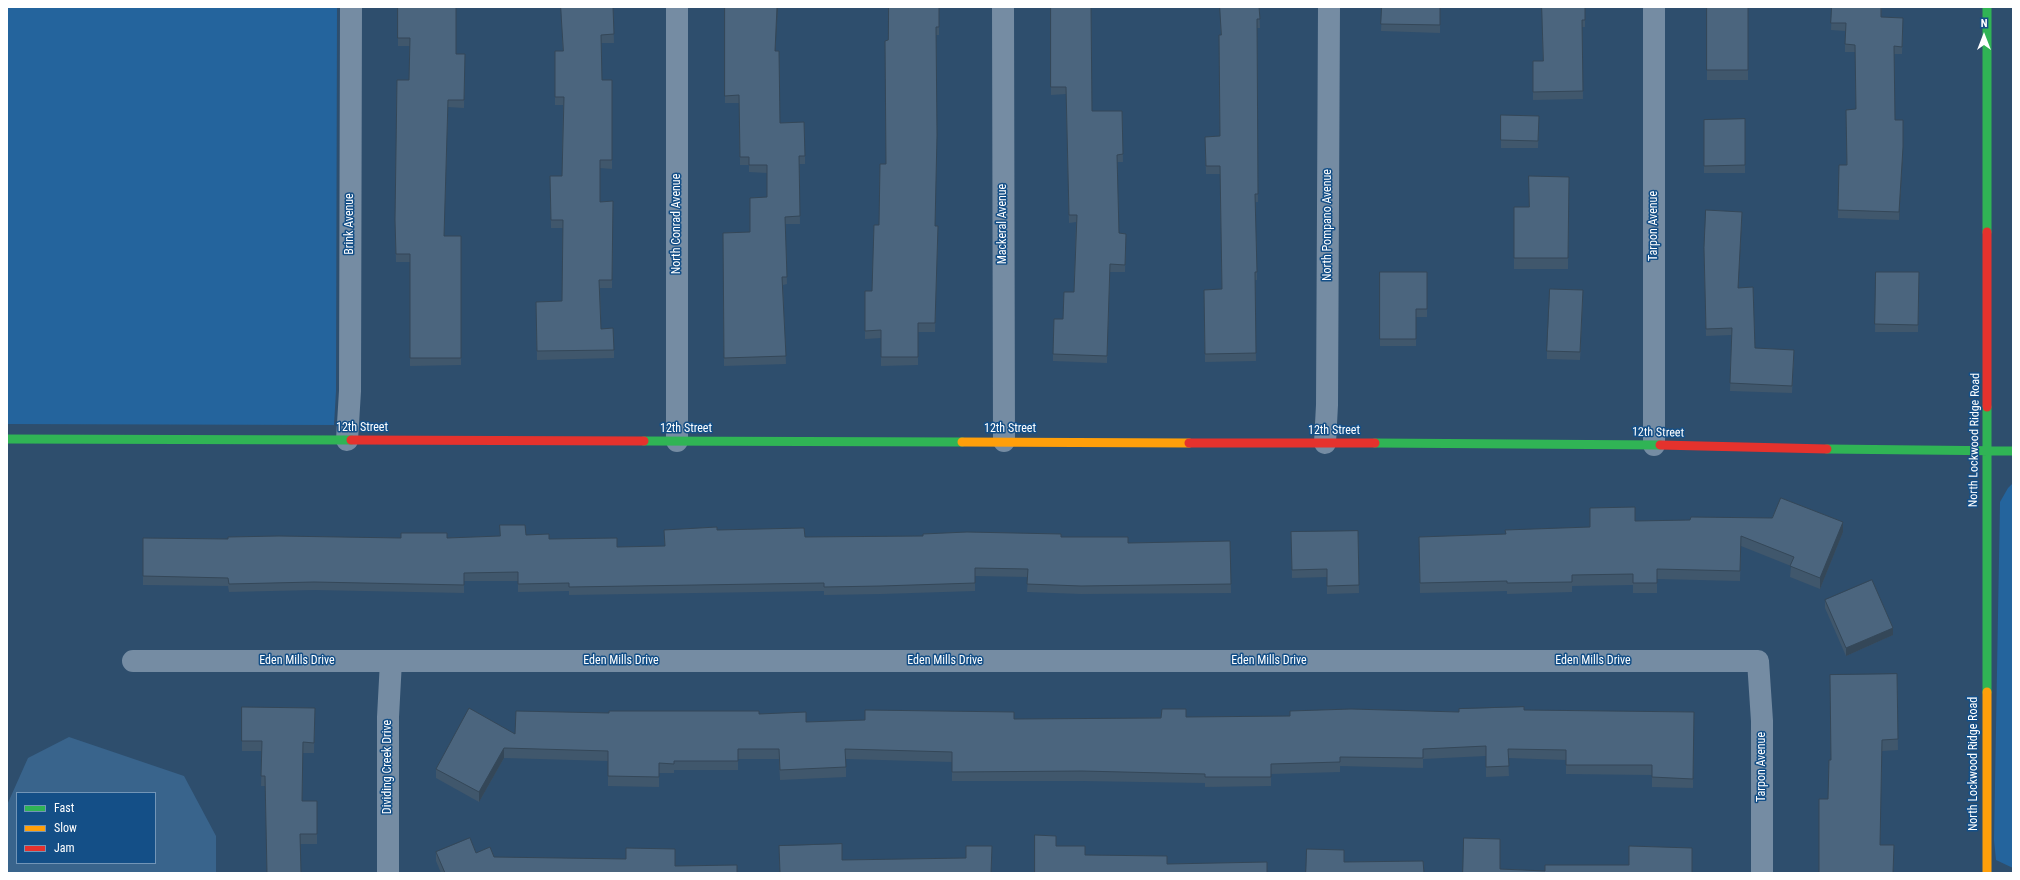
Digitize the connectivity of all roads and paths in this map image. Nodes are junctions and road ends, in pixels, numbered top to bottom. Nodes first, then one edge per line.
1 (351, 7) edge
2 (677, 7) edge
3 (1003, 7) edge
4 (1329, 7) edge
5 (1654, 7) edge
6 (1988, 7) edge
7 (7, 439) edge
8 (347, 440) junction
9 (676, 441) junction
10 (1004, 441) junction
11 (1325, 443) junction
12 (1654, 445) junction
13 (1988, 451) junction
14 (2013, 451) edge
15 (391, 661) junction
16 (133, 662) dead end
17 (1758, 662) joint
18 (388, 873) edge
19 (1762, 873) edge
20 (1987, 873) edge

1 - 8 street, Brink Avenue
2 - 9 street, North Conrad Avenue
3 - 10 street, Mackeral Avenue
4 - 11 street, North Pompano Avenue
5 - 12 street, Tarpon Avenue
6 - 13 street, North Lockwood Ridge Road
7 - 8 street, 12th Street
8 - 9 street, 12th Street
9 - 10 street, 12th Street
10 - 11 street, 12th Street
11 - 12 street, 12th Street
12 - 13 street, 12th Street
13 - 14 street, 12th Street
13 - 20 street, North Lockwood Ridge Road
15 - 16 street, Eden Mills Drive
15 - 17 street, Eden Mills Drive
15 - 18 street, Dividing Creek Drive
17 - 19 street, Tarpon Avenue

